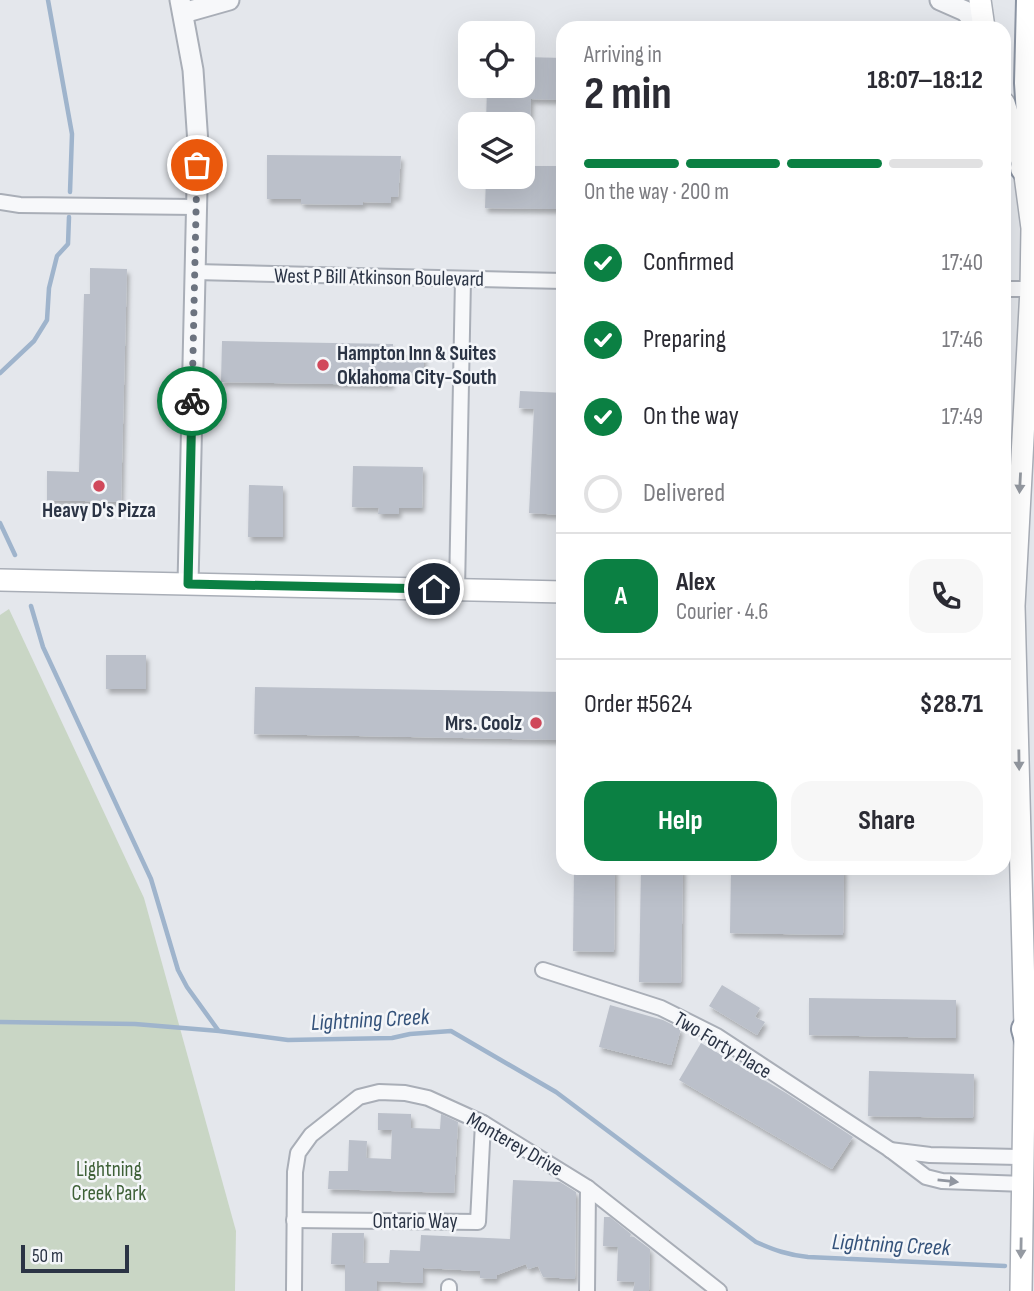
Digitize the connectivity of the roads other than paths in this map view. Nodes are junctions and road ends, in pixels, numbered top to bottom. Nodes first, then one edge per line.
1 (229, 0) edge
2 (940, 0) edge
3 (980, 0) edge
4 (1030, 0) edge
5 (181, 7) edge
6 (975, 21) edge
7 (982, 21) edge
8 (1011, 126) edge
9 (1024, 168) junction
10 (0, 202) edge
11 (196, 207) junction
12 (195, 272) junction
13 (463, 279) junction
14 (556, 281) edge
15 (1011, 289) edge
16 (1031, 289) junction
17 (1018, 521) junction
18 (1034, 543) edge
19 (0, 580) edge
20 (188, 584) junction
21 (457, 590) junction
22 (556, 592) edge
23 (1018, 606) edge
24 (1034, 665) edge
25 (1016, 692) junction
26 (543, 970) dead end
27 (1026, 1029) junction
28 (1034, 1061) edge
29 (483, 1123) junction
30 (889, 1149) junction
31 (1023, 1157) junction
32 (1023, 1184) junction
33 (588, 1188) junction
34 (294, 1220) junction
35 (706, 1286) edge
36 (294, 1291) edge
37 (587, 1291) edge
38 (719, 1291) edge
39 (1021, 1291) edge

1 - 5 street
2 - 6 street
3 - 7 main road
4 - 9 highway
5 - 11 street
8 - 9 main road
9 - 16 main road
10 - 11 street
11 - 12 street
12 - 13 street, West P Bill Atkinson Boulevard
12 - 20 street
13 - 14 street, West P Bill Atkinson Boulevard
13 - 21 street
15 - 16 street
16 -> 17 main road
17 - 18 main road
17 - 23 main road
19 - 20 main road
20 - 21 main road
21 - 22 main road
23 - 25 main road
24 - 25 main road
25 -> 27 main road
26 - 30 street, Two Forty Place
27 - 28 highway
27 - 31 main road
29 - 33 street, Monterey Drive
29 - 34 street, Monterey Drive
29 - 34 street, Ontario Way
30 - 31 street, Two Forty Place
30 -> 32 street, Two Forty Place
31 - 32 main road
32 -> 39 main road
33 - 35 street, Monterey Drive
33 - 37 street
34 - 36 street
35 - 38 street, Monterey Drive

